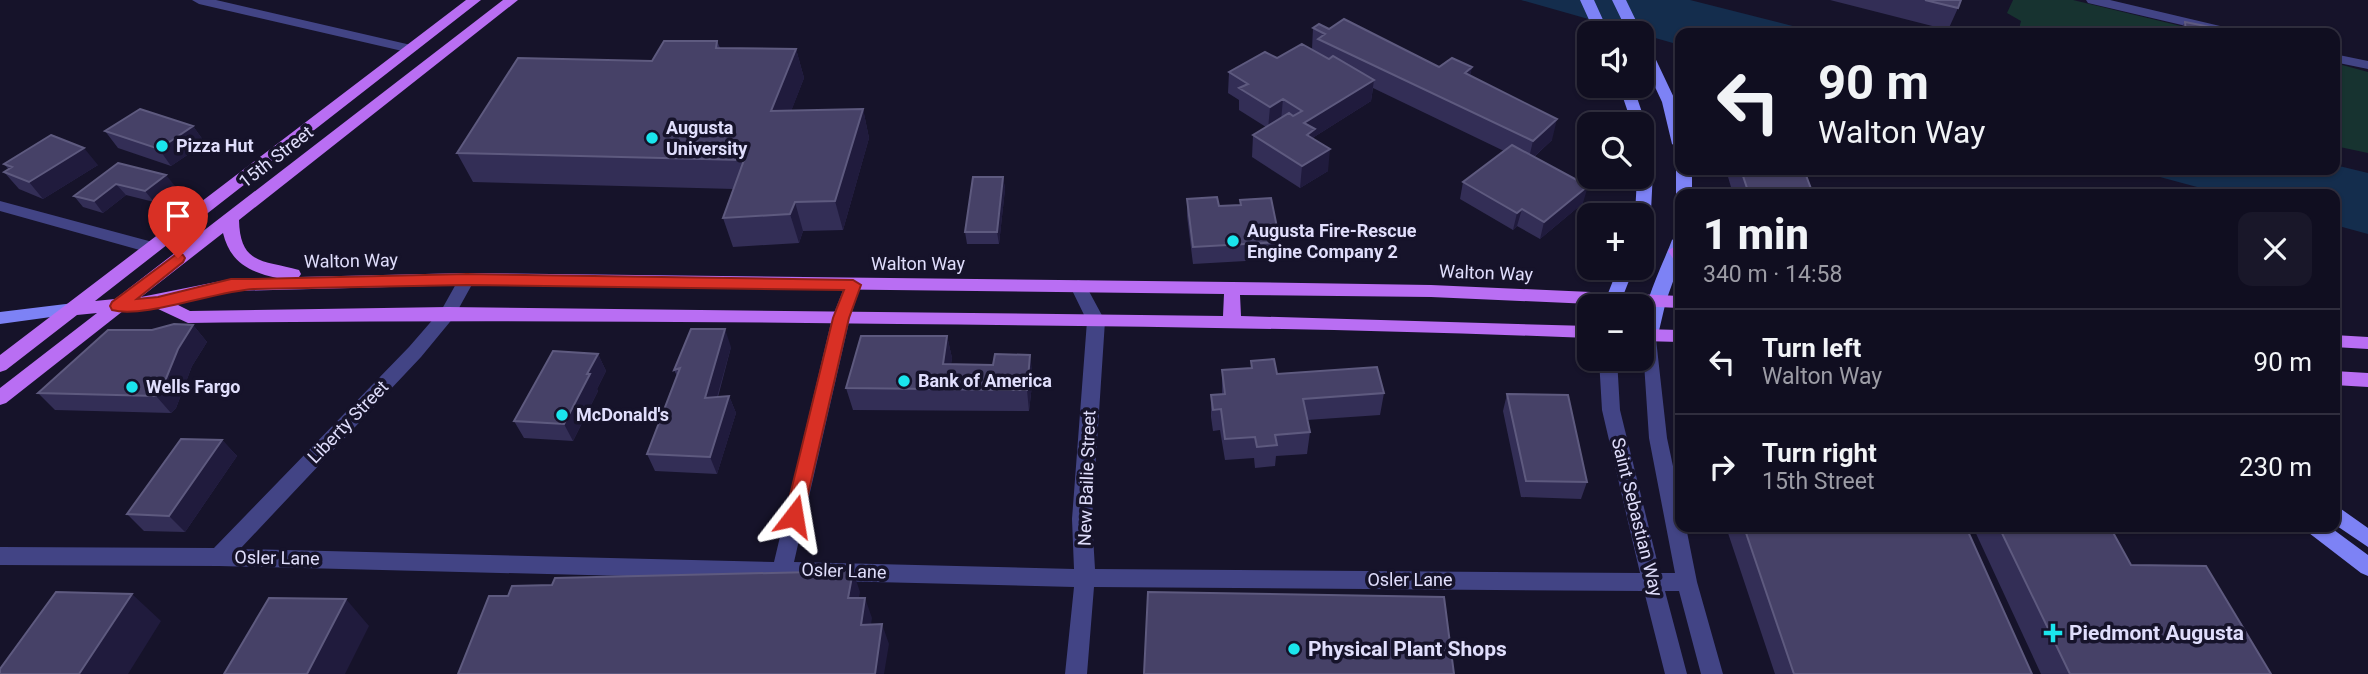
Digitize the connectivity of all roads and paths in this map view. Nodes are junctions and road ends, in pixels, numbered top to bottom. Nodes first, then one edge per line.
1 (199, 0) edge
2 (474, 0) edge
3 (511, 0) edge
4 (1587, 0) edge
5 (1619, 0) edge
6 (2093, 0) edge
7 (1597, 21) edge
8 (1630, 21) edge
9 (2211, 28) edge
10 (411, 49) junction
11 (2340, 59) edge
12 (2368, 65) edge
13 (1654, 72) edge
14 (1675, 126) edge
15 (0, 206) edge
16 (231, 218) junction
17 (154, 248) junction
18 (1675, 258) edge
19 (467, 279) junction
20 (369, 281) junction
21 (853, 285) junction
22 (1078, 286) junction
23 (1233, 288) junction
24 (1577, 301) edge
25 (1654, 301) edge
26 (1657, 301) junction
27 (158, 302) junction
28 (1675, 302) edge
29 (118, 306) junction
30 (74, 309) junction
31 (1654, 310) edge
32 (448, 313) junction
33 (0, 318) edge
34 (841, 318) junction
35 (1096, 321) junction
36 (1232, 322) junction
37 (1577, 332) edge
38 (1654, 335) edge
39 (1675, 336) edge
40 (2340, 341) edge
41 (2368, 343) edge
42 (0, 365) edge
43 (1609, 371) edge
44 (1650, 371) edge
45 (2340, 378) edge
46 (2368, 380) edge
47 (0, 398) edge
48 (2340, 517) edge
49 (1675, 522) edge
50 (1677, 532) edge
51 (2322, 532) edge
52 (2368, 539) edge
53 (0, 556) edge
54 (219, 557) junction
55 (2368, 567) edge
56 (782, 569) junction
57 (1085, 578) junction
58 (1653, 582) junction
59 (1687, 582) junction
60 (1076, 674) edge
61 (1676, 674) edge
62 (1712, 674) edge

1 - 10 street
2 - 10 main road, 15th Street
3 - 16 main road, 15th Street
4 - 7 main road
5 - 8 main road
6 - 9 street
10 - 17 main road, 15th Street
11 - 12 street
13 - 14 main road
15 - 17 street
16 - 20 main road
16 - 29 main road, 15th Street
17 - 30 main road, 15th Street
18 - 26 main road, Saint Sebastian Way
19 - 20 main road, Walton Way
19 - 21 main road, Walton Way
19 - 32 street, Liberty Street
20 - 27 main road, Walton Way
21 - 22 main road, Walton Way
21 - 34 street
22 - 23 main road, Walton Way
22 - 35 street
23 - 24 main road, Walton Way
23 - 36 main road
25 - 26 main road, Walton Way
26 - 28 main road, Walton Way
26 - 31 main road, Saint Sebastian Way
27 - 29 main road, Walton Way
27 - 32 main road
29 - 30 main road, Walton Way
29 - 47 main road, 15th Street
30 - 33 main road, Walton Way
30 - 42 main road, 15th Street
32 - 34 main road
32 - 54 street, Liberty Street
34 - 35 main road
34 - 56 street
35 - 36 main road
35 - 57 street, New Bailie Street
36 - 37 main road
38 - 39 main road
40 - 41 main road
43 - 58 street, Saint Sebastian Way
44 - 49 street, Saint Sebastian Way
45 - 46 main road
48 - 52 main road
50 - 59 street, Saint Sebastian Way
51 - 55 main road
53 - 54 street, Osler Lane
54 - 56 street, Osler Lane
56 - 57 street, Osler Lane
57 - 58 street, Osler Lane
57 - 60 street, New Bailie Street
58 - 59 street, Osler Lane
58 - 61 street, Saint Sebastian Way
59 - 62 street, Saint Sebastian Way

